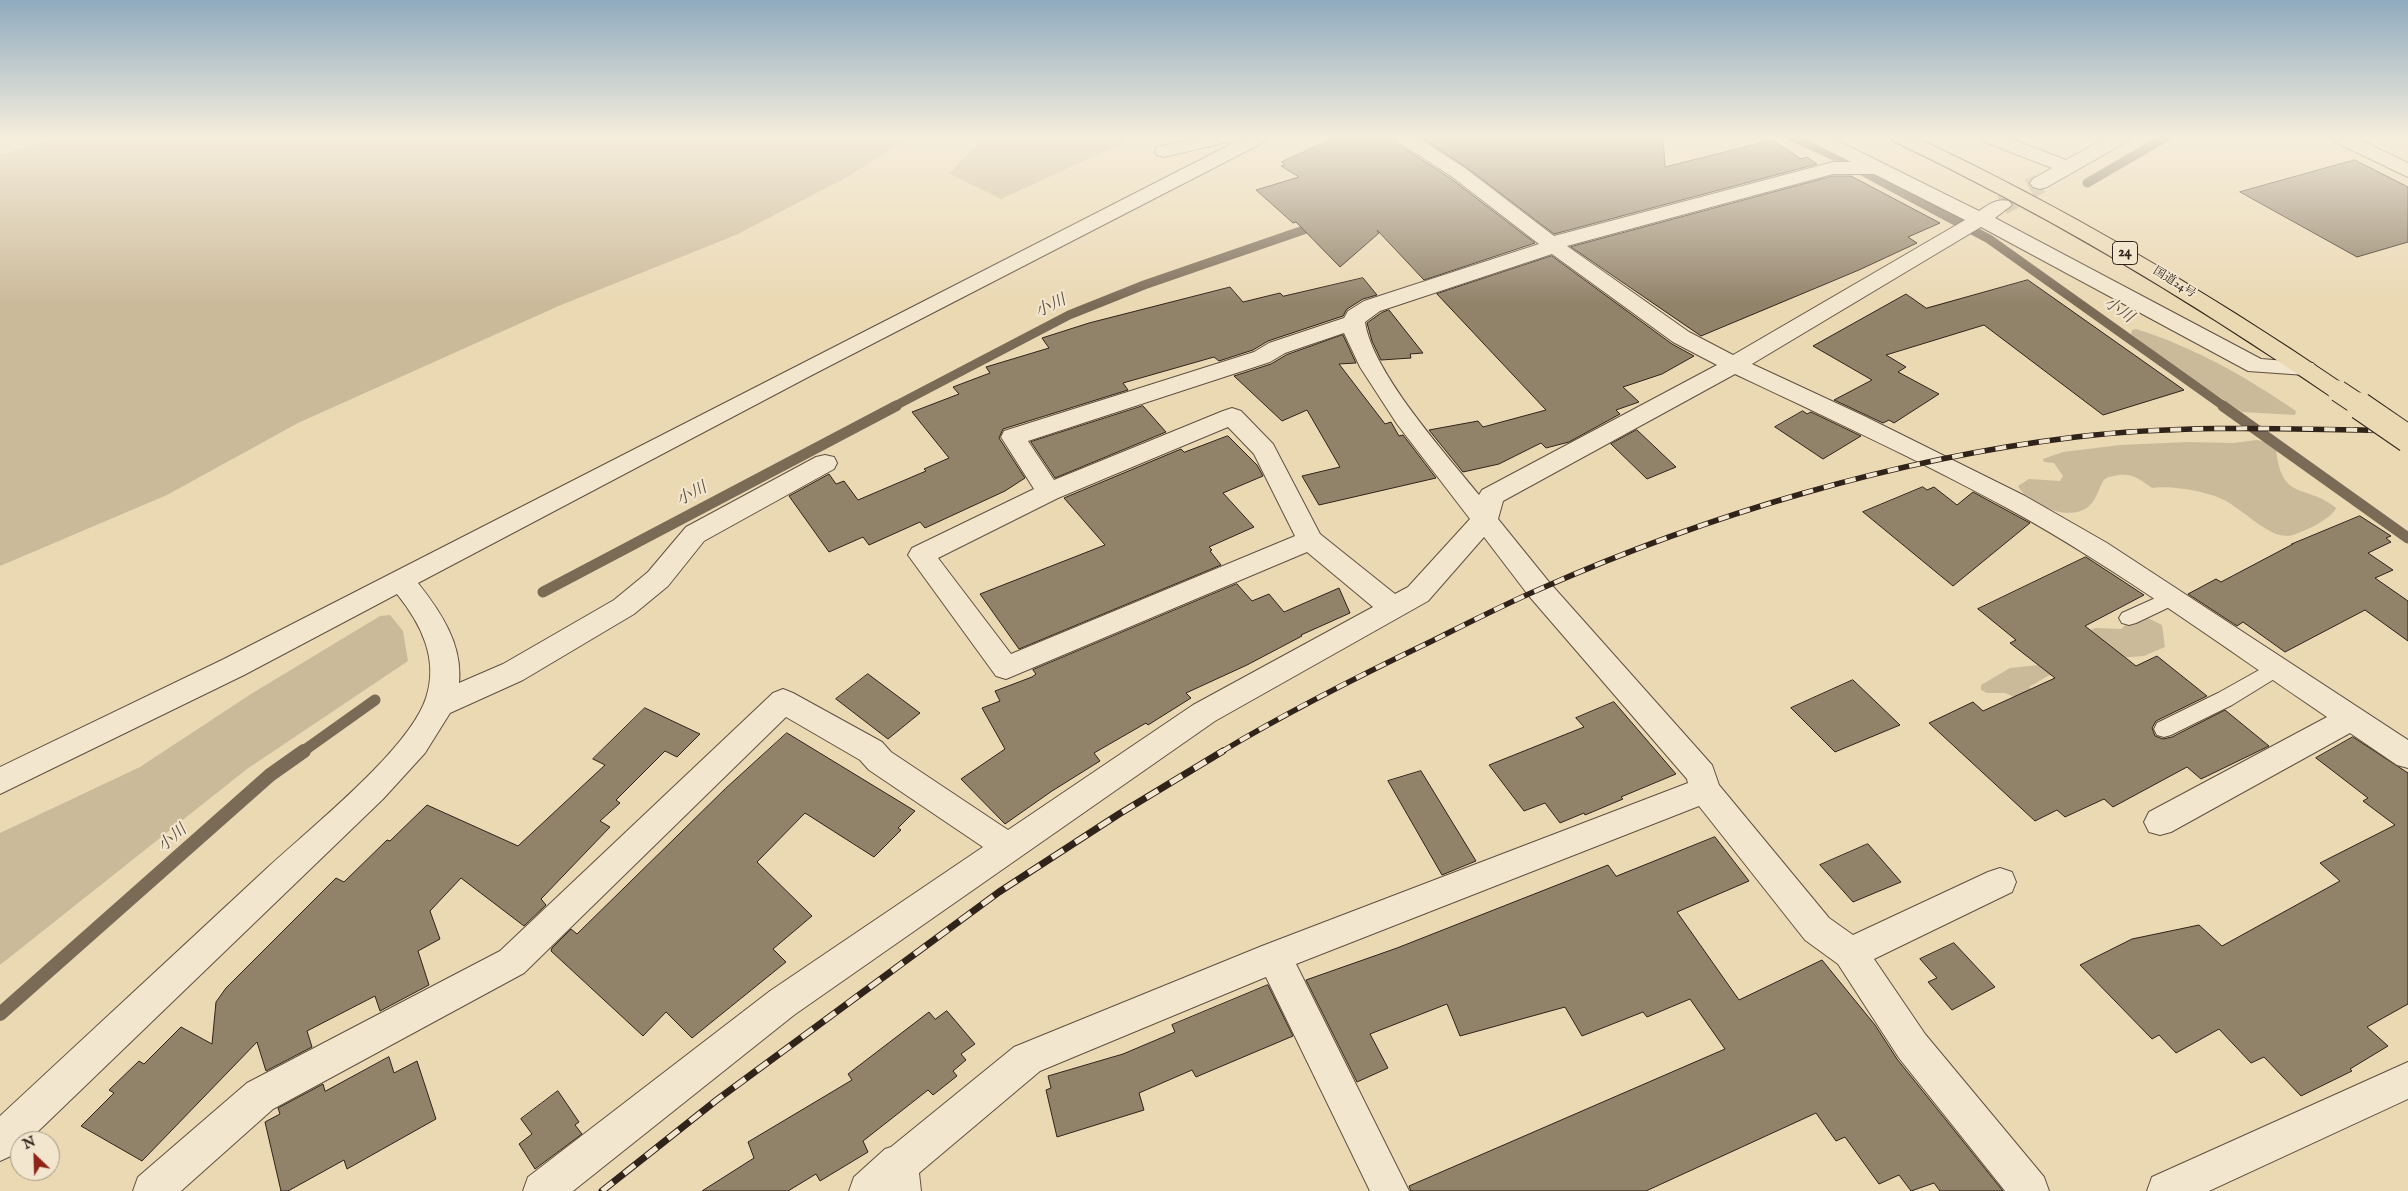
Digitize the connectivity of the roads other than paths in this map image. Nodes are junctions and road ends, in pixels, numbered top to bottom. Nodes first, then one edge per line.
1 (1151, 193) edge
2 (1485, 193) edge
3 (1740, 193) edge
4 (1917, 193) edge
5 (2015, 193) edge
6 (2002, 205) tunnel mouth
7 (1971, 224) junction
8 (1554, 245) junction
9 (1354, 322) junction
10 (1734, 365) junction
11 (2305, 368) junction
12 (2408, 439) edge
13 (824, 463) dead end
14 (1050, 492) junction
15 (1485, 519) junction
16 (1310, 540) junction
17 (400, 580) junction
18 (2172, 598) junction
19 (1394, 609) junction
20 (2129, 618) dead end
21 (2277, 668) junction
22 (438, 705) junction
23 (2352, 718) junction
24 (2164, 729) dead end
25 (2408, 756) edge
26 (0, 781) edge
27 (1705, 790) junction
28 (2160, 822) dead end
29 (1008, 847) junction
30 (2000, 882) dead end
31 (1850, 953) junction
32 (1274, 957) junction
33 (2408, 1080) edge
34 (0, 1142) edge
35 (901, 1177) edge
36 (152, 1191) edge
37 (542, 1191) edge
38 (868, 1191) edge
39 (1390, 1191) edge
40 (2030, 1191) edge
41 (2166, 1191) edge

1 - 17 street
2 - 8 street
3 - 8 street
4 - 7 street
5 - 11 highway, 国道24号 / 24
6 - 7 street
7 - 10 street
7 - 11 street
8 - 9 street
8 - 10 street
9 - 14 street
9 - 15 street
10 - 15 street
10 - 18 street
11 - 12 highway, 国道24号 / 24, bridge
13 - 22 street
14 - 16 street
14 - 16 street
15 - 19 street
15 - 27 street
16 - 19 street
17 - 22 street
17 - 26 street
18 - 20 lane
18 - 21 street
19 - 29 street
21 - 23 street
21 - 24 lane
22 - 34 street
23 - 25 street
23 - 28 street
27 - 31 street
27 - 32 street
29 - 36 street
29 - 37 street
30 - 31 street
31 - 40 street
32 - 35 street
32 - 39 street
33 - 41 street
35 - 38 street

